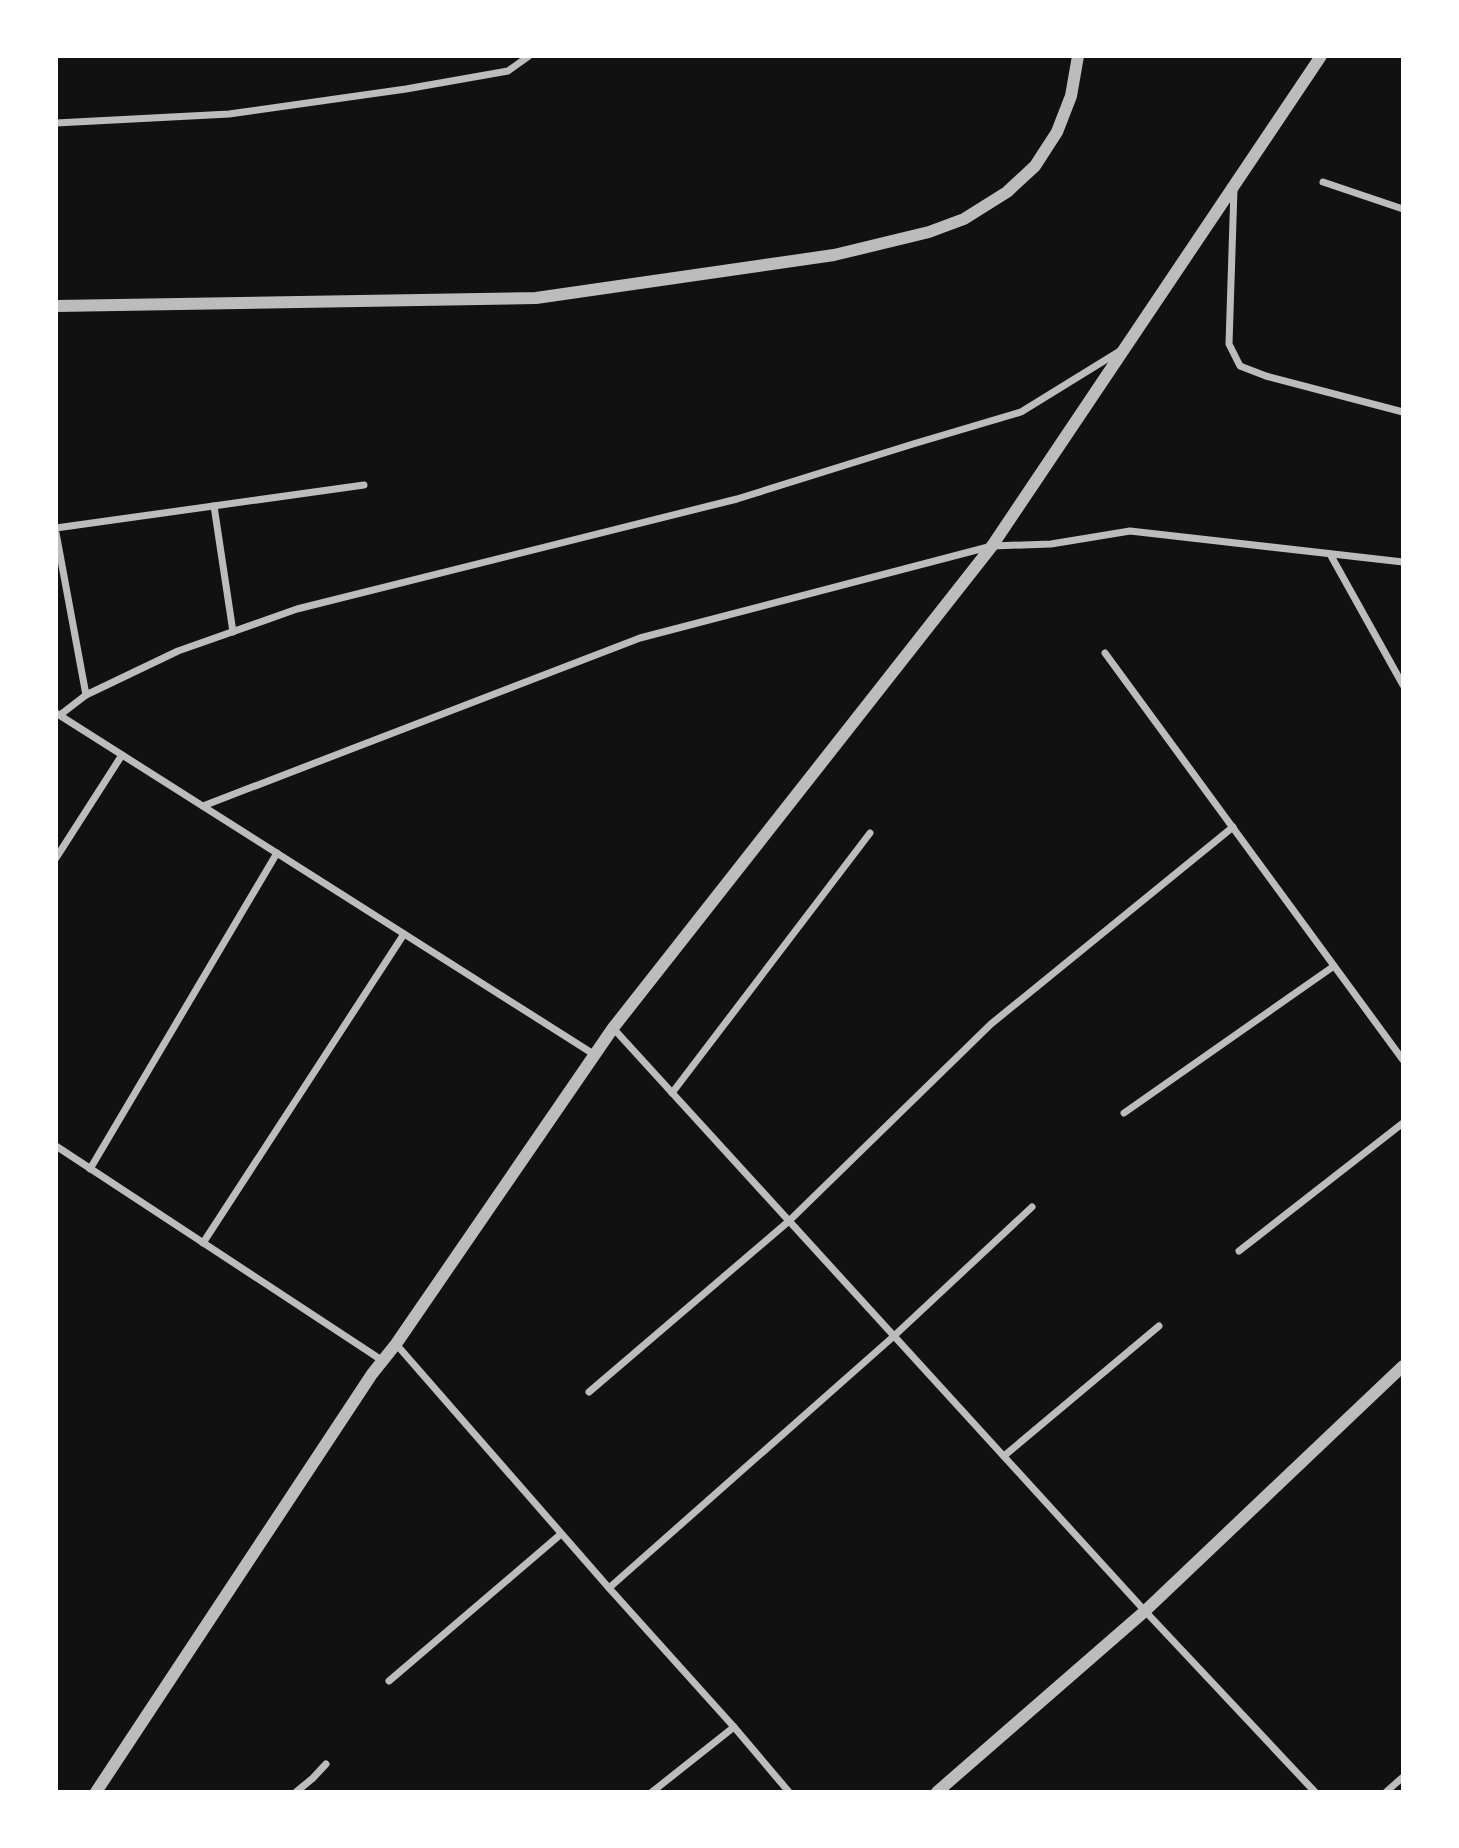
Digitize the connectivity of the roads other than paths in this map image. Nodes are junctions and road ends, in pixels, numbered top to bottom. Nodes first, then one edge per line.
1 (529, 56) edge
2 (1078, 56) edge
3 (1321, 56) edge
4 (56, 123) edge
5 (1323, 182) dead end
6 (1234, 185) junction
7 (1403, 209) edge
8 (56, 306) edge
9 (1124, 349) junction
10 (1403, 412) edge
11 (364, 485) dead end
12 (214, 506) junction
13 (56, 531) edge
14 (992, 546) junction
15 (1329, 554) junction
16 (1403, 562) edge
17 (233, 632) junction
18 (1105, 653) dead end
19 (1403, 685) edge
20 (86, 695) junction
21 (58, 714) edge
22 (122, 755) junction
23 (203, 806) junction
24 (1233, 827) junction
25 (870, 833) dead end
26 (277, 853) junction
27 (56, 858) edge
28 (404, 934) junction
29 (1335, 966) junction
30 (613, 1028) junction
31 (595, 1055) junction
32 (1403, 1060) edge
33 (672, 1093) junction
34 (1124, 1113) dead end
35 (1403, 1123) edge
36 (56, 1146) edge
37 (90, 1169) junction
38 (1032, 1207) dead end
39 (789, 1221) junction
40 (203, 1243) junction
41 (1239, 1251) dead end
42 (1159, 1326) dead end
43 (894, 1336) junction
44 (396, 1344) junction
45 (383, 1361) junction
46 (1403, 1366) edge
47 (589, 1392) dead end
48 (1004, 1456) junction
49 (561, 1534) junction
50 (609, 1588) junction
51 (1145, 1611) junction
52 (389, 1681) dead end
53 (734, 1727) junction
54 (326, 1764) dead end
55 (1403, 1777) edge
56 (96, 1792) edge
57 (296, 1792) edge
58 (652, 1792) edge
59 (789, 1792) edge
60 (937, 1792) edge
61 (1315, 1792) edge
62 (1387, 1792) edge

1 - 4 street
2 - 8 street
3 - 6 street
5 - 7 street
6 - 9 street
6 - 10 street
9 - 14 street
9 - 17 street
11 - 12 street
12 - 13 street
12 - 17 street
13 - 20 street
14 - 15 street
14 - 23 street
14 - 30 street
15 - 16 street
15 - 19 street
17 - 20 street
18 - 24 street
20 - 21 street
21 - 22 street
22 - 23 street
22 - 27 street
23 - 26 street
24 - 29 street
24 - 39 street
25 - 33 street
26 - 28 street
26 - 37 street
28 - 31 street
28 - 40 street
29 - 32 street
29 - 34 street
30 - 31 street
30 - 33 street
31 - 44 street
33 - 39 street
35 - 41 street
36 - 37 street
37 - 40 street
38 - 43 street
39 - 43 street
39 - 47 street
40 - 45 street
42 - 48 street
43 - 48 street
43 - 50 street
44 - 45 street
44 - 49 street
45 - 56 street
46 - 51 street
48 - 51 street
49 - 50 street
49 - 52 street
50 - 53 street
51 - 60 street
51 - 61 street
53 - 58 street
53 - 59 street
54 - 57 street
55 - 62 street

